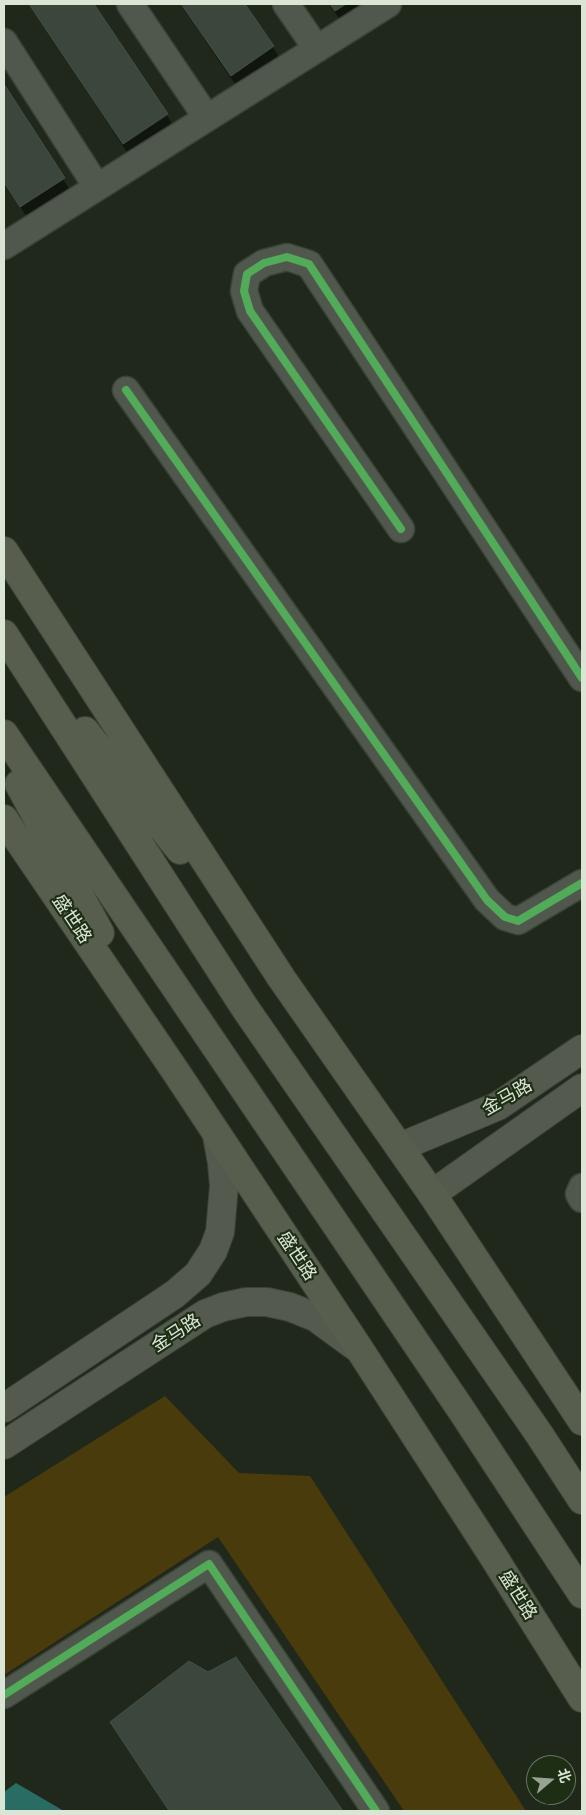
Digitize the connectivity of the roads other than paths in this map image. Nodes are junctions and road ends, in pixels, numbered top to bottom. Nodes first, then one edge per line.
1 (130, 4) edge
2 (286, 4) edge
3 (388, 4) edge
4 (4, 42) edge
5 (317, 49) junction
6 (207, 118) junction
7 (97, 187) junction
8 (4, 246) edge
9 (126, 390) dead end
10 (401, 529) dead end
11 (4, 551) edge
12 (4, 629) edge
13 (4, 634) edge
14 (582, 678) edge
15 (4, 734) edge
16 (4, 756) edge
17 (4, 819) edge
18 (582, 883) edge
19 (282, 979) junction
20 (582, 1049) edge
21 (176, 1072) junction
22 (582, 1088) edge
23 (218, 1136) junction
24 (400, 1147) junction
25 (582, 1187) edge
26 (432, 1194) junction
27 (582, 1199) edge
28 (360, 1350) junction
29 (4, 1408) edge
30 (582, 1421) edge
31 (4, 1445) edge
32 (582, 1500) edge
33 (582, 1594) edge
34 (4, 1695) edge
35 (582, 1698) edge
36 (376, 1811) edge

1 - 6 street
2 - 5 street
3 - 5 street
4 - 7 street
5 - 6 street
6 - 7 street
7 - 8 street
9 - 18 street
10 - 14 street
11 - 19 main road
12 - 19 main road
13 - 32 main road
15 - 33 main road
16 - 21 main road
17 - 21 main road, 盛世路
19 - 24 main road
20 - 24 main road, 金马路
21 - 23 main road, 盛世路
22 - 26 main road, 金马路
23 - 28 main road, 盛世路
23 - 29 main road, 金马路
24 - 26 main road
25 - 27 street
26 - 30 main road
28 - 31 main road, 金马路
28 - 35 main road, 盛世路
34 - 36 street

